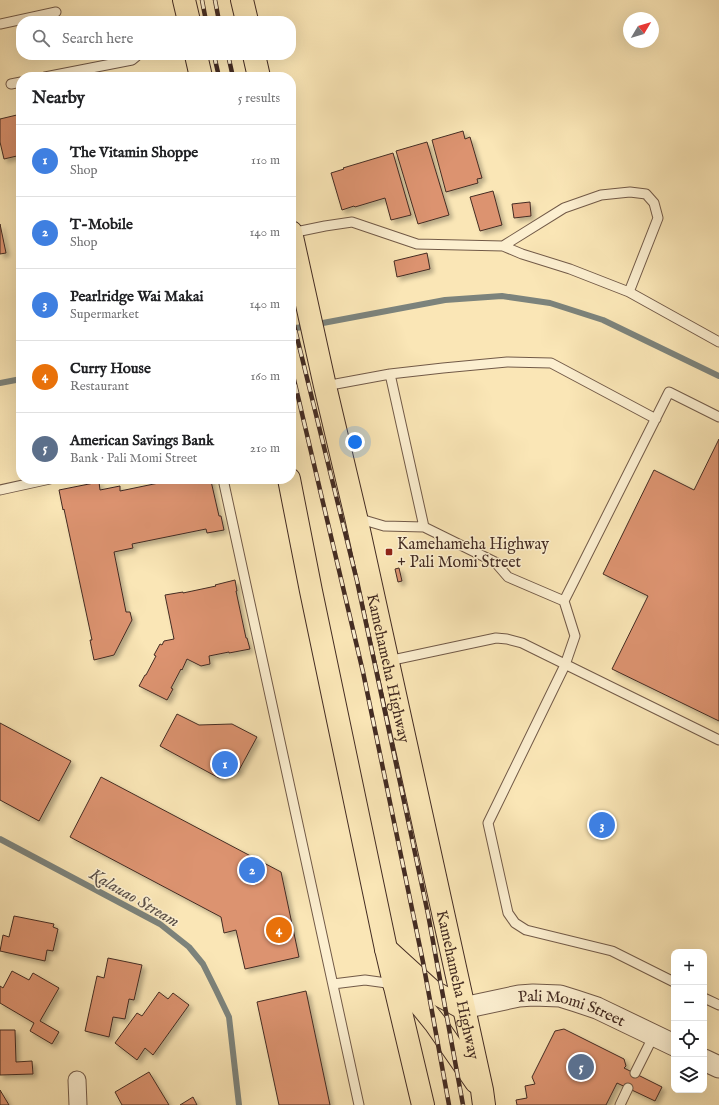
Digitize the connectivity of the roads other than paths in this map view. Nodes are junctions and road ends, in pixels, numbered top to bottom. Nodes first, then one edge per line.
1 (184, 0) edge
2 (242, 0) edge
3 (56, 12) dead end
4 (37, 16) edge
5 (188, 16) edge
6 (246, 16) edge
7 (16, 21) edge
8 (0, 24) edge
9 (132, 60) edge
10 (197, 60) edge
11 (255, 60) edge
12 (71, 72) edge
13 (200, 72) edge
14 (258, 72) edge
15 (16, 83) edge
16 (11, 84) dead end
17 (296, 231) edge
18 (503, 246) junction
19 (296, 254) edge
20 (629, 292) junction
21 (719, 342) edge
22 (390, 374) junction
23 (325, 386) junction
24 (719, 418) edge
25 (656, 419) junction
26 (27, 484) edge
27 (224, 484) edge
28 (290, 484) edge
29 (0, 490) edge
30 (356, 518) junction
31 (424, 527) junction
32 (564, 601) junction
33 (388, 661) junction
34 (566, 665) junction
35 (719, 740) edge
36 (386, 949) junction
37 (671, 980) edge
38 (333, 984) junction
39 (394, 984) junction
40 (707, 999) edge
41 (719, 1005) edge
42 (463, 1008) junction
43 (654, 1035) junction
44 (671, 1044) edge
45 (707, 1061) edge
46 (719, 1067) edge
47 (635, 1073) dead end
48 (77, 1080) dead end
49 (628, 1088) dead end
50 (483, 1098) edge
51 (78, 1105) edge
52 (359, 1105) edge
53 (423, 1105) edge
54 (620, 1105) edge

1 - 5 main road
2 - 6 main road
3 - 4 lane
7 - 8 lane
9 - 12 lane
10 - 13 main road
11 - 14 main road
15 - 16 lane
17 - 18 lane
18 - 20 lane
18 - 20 lane
19 - 23 main road, Kamehameha Highway
20 - 21 lane
22 - 23 lane
22 - 25 lane
22 - 31 lane
23 - 30 main road, Kamehameha Highway
24 - 25 lane
25 - 32 lane
26 - 29 lane
27 - 38 lane
28 - 36 main road
30 - 31 lane
30 - 33 main road, Kamehameha Highway
31 - 32 lane
32 - 34 lane
33 - 34 lane
33 - 42 main road, Kamehameha Highway
34 - 35 lane
34 - 37 lane
36 - 39 main road
36 - 42 main road
38 - 39 lane
38 - 52 lane
39 - 50 main road
39 - 53 main road
40 - 41 lane
42 - 43 street, Pali Momi Street
42 - 50 main road, Kamehameha Highway
43 - 44 street, Pali Momi Street
43 - 47 lane
45 - 46 street
48 - 51 street
49 - 54 lane

